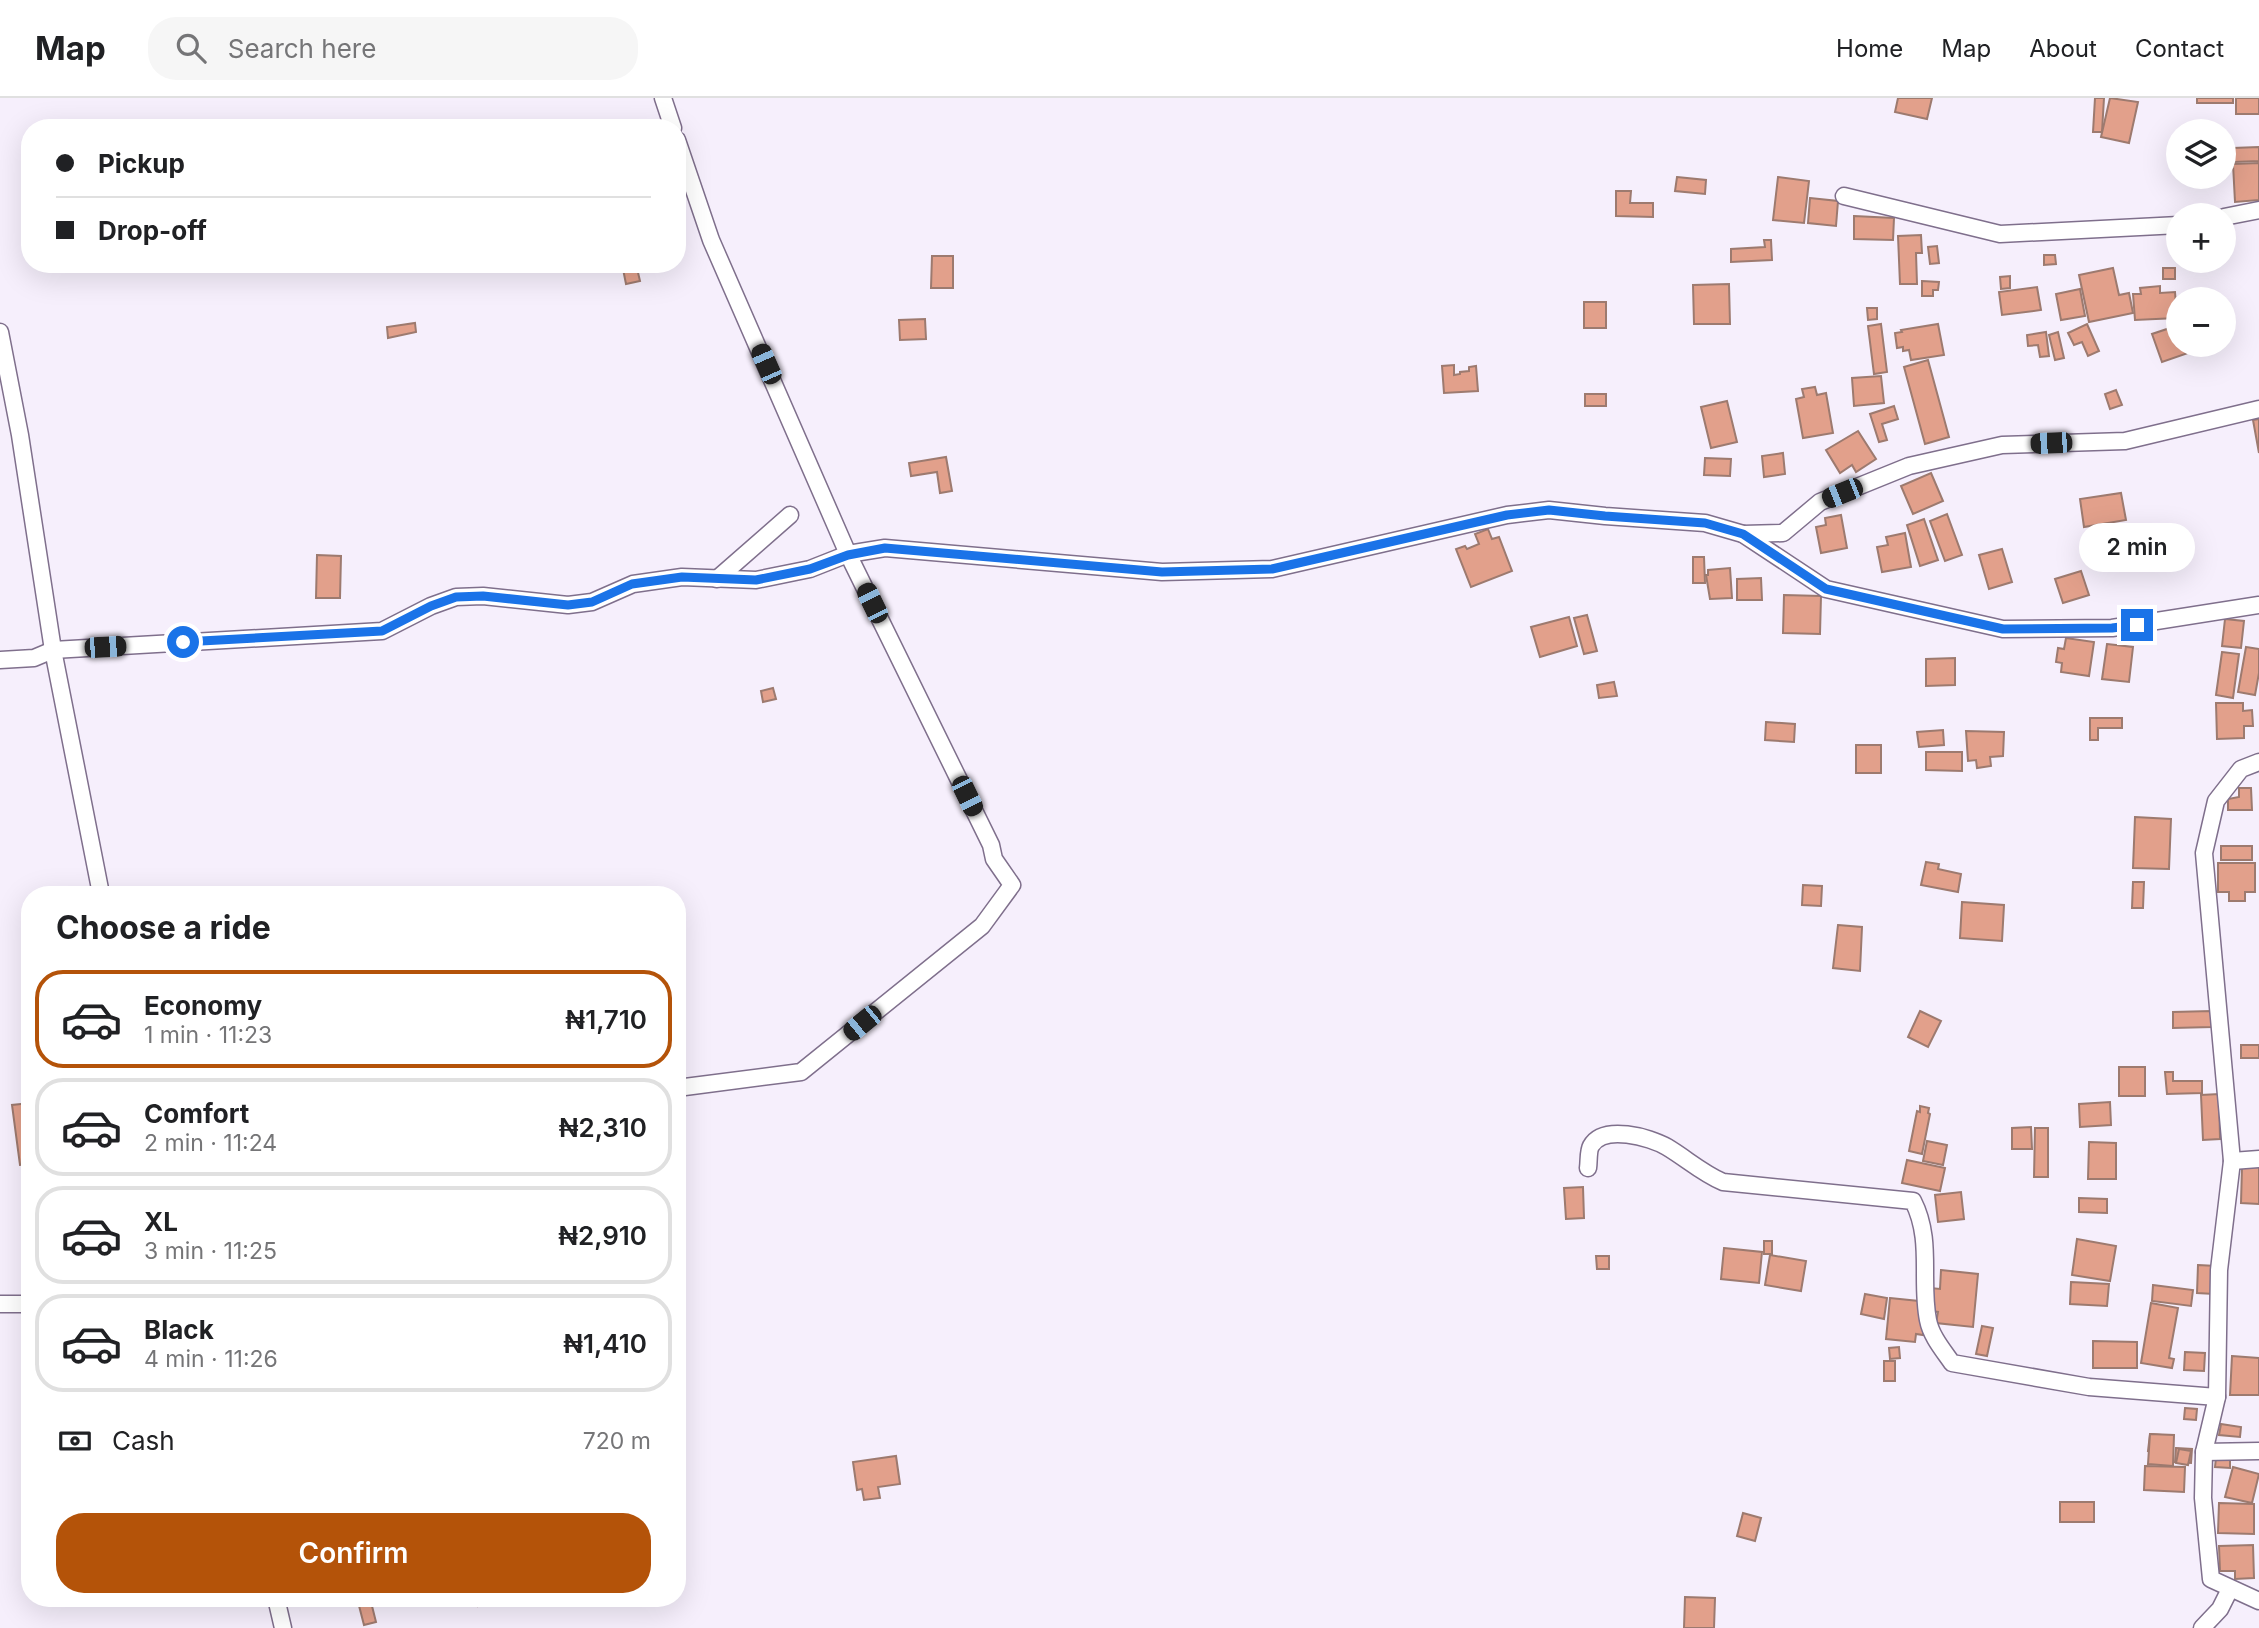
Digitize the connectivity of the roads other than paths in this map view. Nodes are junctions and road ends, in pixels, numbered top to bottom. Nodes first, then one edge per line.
1 (663, 98) edge
2 (670, 119) edge
3 (686, 166) edge
4 (1844, 196) dead end
5 (2259, 210) edge
6 (2236, 215) edge
7 (2166, 227) edge
8 (0, 332) edge
9 (2259, 410) edge
10 (790, 515) dead end
11 (1743, 534) junction
12 (848, 555) junction
13 (717, 579) junction
14 (2259, 605) edge
15 (53, 650) junction
16 (0, 660) edge
17 (2259, 762) edge
18 (100, 886) edge
19 (686, 1087) edge
20 (2259, 1159) edge
21 (2232, 1161) junction
22 (1588, 1168) dead end
23 (0, 1304) edge
24 (21, 1304) edge
25 (2217, 1397) junction
26 (2259, 1451) edge
27 (2204, 1452) junction
28 (2230, 1589) junction
29 (2259, 1601) edge
30 (278, 1607) edge
31 (284, 1628) edge
32 (2203, 1628) edge

1 - 2 street
3 - 12 street
4 - 7 street
5 - 6 street
8 - 15 street
9 - 11 street
10 - 13 street
11 - 12 street
11 - 14 street
12 - 13 street
12 - 19 street
13 - 15 street
15 - 16 street
15 - 18 street
17 - 21 street
20 - 21 street
21 - 25 street
22 - 25 street
23 - 24 street
25 - 27 street
26 - 27 street
27 - 28 street
28 - 29 street
28 - 32 street
30 - 31 street

